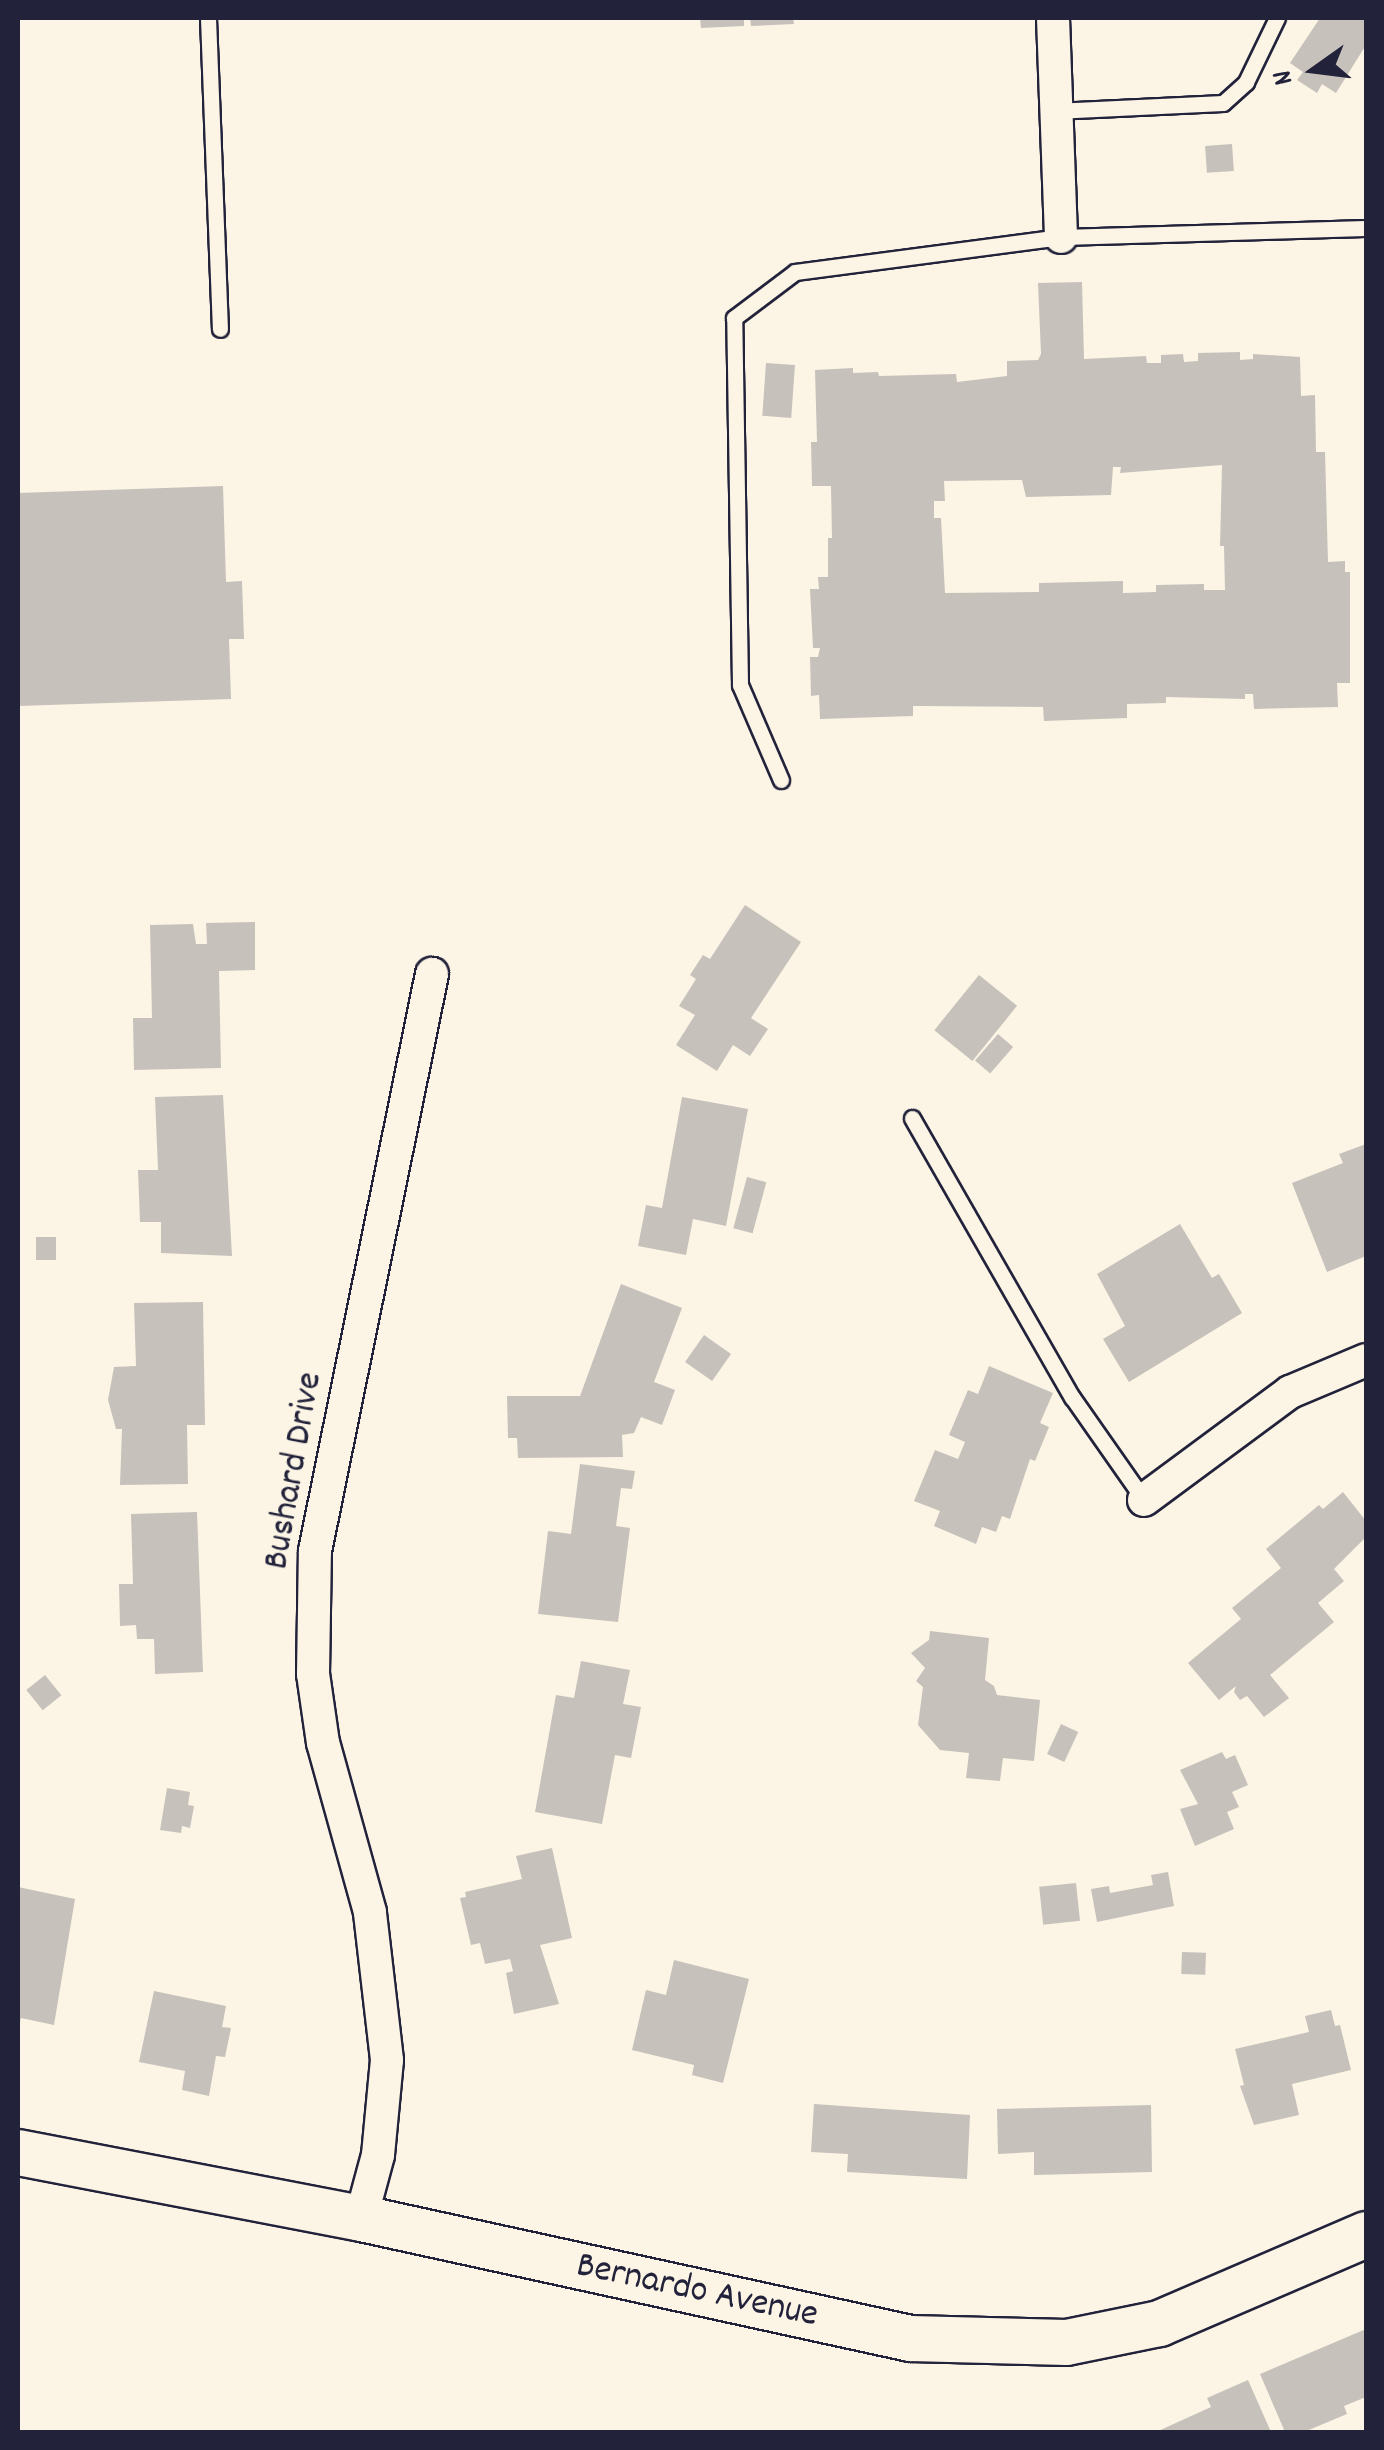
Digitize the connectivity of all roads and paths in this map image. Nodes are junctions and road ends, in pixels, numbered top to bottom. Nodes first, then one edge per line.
1 (208, 18) edge
2 (1053, 18) edge
3 (1277, 18) edge
4 (1054, 111) junction
5 (1366, 228) edge
6 (1061, 238) junction
7 (220, 329) dead end
8 (781, 780) dead end
9 (432, 974) dead end
10 (912, 1118) dead end
11 (1366, 1360) edge
12 (1144, 1500) joint
13 (18, 2152) edge
14 (361, 2218) junction
15 (1366, 2234) edge

1 - 7 lane
2 - 4 street
3 - 4 lane
4 - 6 street
5 - 6 lane
6 - 8 lane
9 - 14 street, Bushard Drive
10 - 12 lane
11 - 12 street
13 - 14 street, Bernardo Avenue
14 - 15 street, Bernardo Avenue

